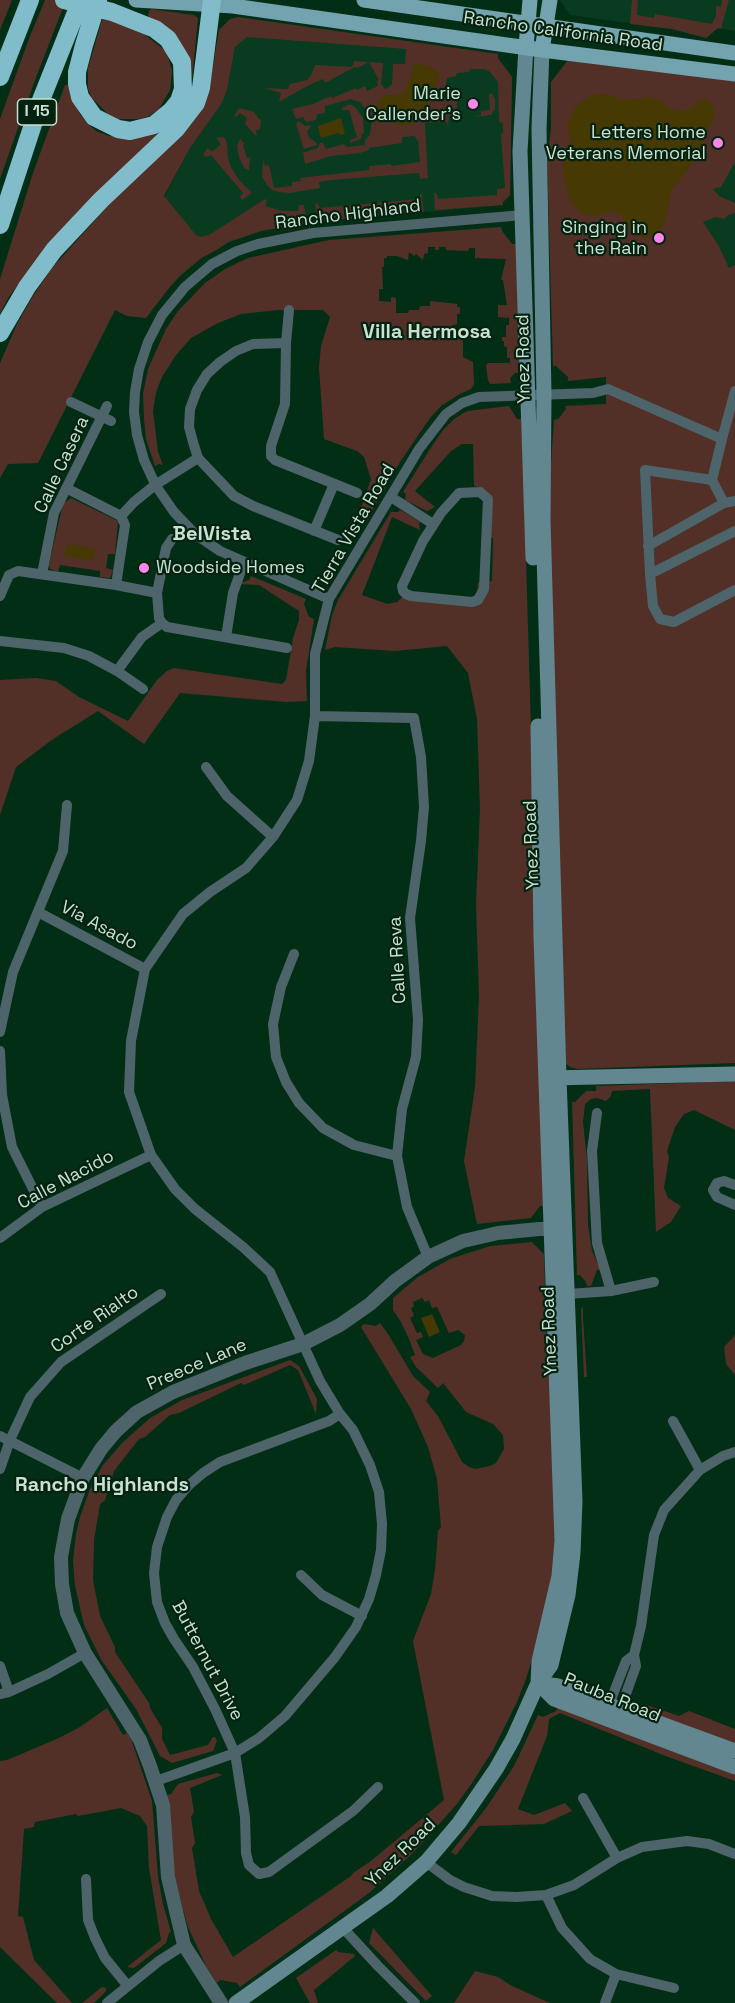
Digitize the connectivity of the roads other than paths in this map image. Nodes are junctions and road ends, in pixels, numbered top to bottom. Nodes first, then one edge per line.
1 (30, 0) edge
2 (64, 0) edge
3 (81, 0) edge
4 (136, 0) edge
5 (364, 0) edge
6 (530, 0) edge
7 (550, 0) edge
8 (212, 2) edge
9 (105, 6) edge
10 (528, 23) junction
11 (545, 26) junction
12 (526, 47) junction
13 (542, 50) junction
14 (735, 53) edge
15 (735, 74) edge
16 (0, 77) edge
17 (523, 215) junction
18 (0, 225) edge
19 (542, 295) junction
20 (289, 310) dead end
21 (0, 333) edge
22 (286, 343) junction
23 (735, 391) edge
24 (536, 395) junction
25 (71, 402) dead end
26 (107, 406) dead end
27 (106, 419) junction
28 (722, 439) junction
29 (198, 458) junction
30 (712, 480) junction
31 (334, 484) junction
32 (155, 485) junction
33 (66, 488) junction
34 (357, 493) dead end
35 (391, 496) junction
36 (729, 502) edge
37 (120, 516) junction
38 (433, 524) junction
39 (314, 531) junction
40 (735, 531) edge
41 (172, 539) dead end
42 (338, 540) dead end
43 (648, 546) junction
44 (244, 562) junction
45 (42, 574) junction
46 (650, 574) junction
47 (116, 585) junction
48 (735, 590) edge
49 (157, 593) junction
50 (0, 596) edge
51 (329, 599) junction
52 (162, 624) junction
53 (226, 638) junction
54 (0, 641) edge
55 (287, 648) dead end
56 (117, 670) junction
57 (142, 689) dead end
58 (315, 716) junction
59 (206, 767) dead end
60 (67, 805) dead end
61 (273, 837) junction
62 (38, 912) junction
63 (294, 954) dead end
64 (145, 969) junction
65 (0, 1032) edge
66 (0, 1051) edge
67 (735, 1074) edge
68 (553, 1078) junction
69 (597, 1113) dead end
70 (151, 1155) junction
71 (397, 1156) junction
72 (735, 1185) edge
73 (735, 1205) edge
74 (42, 1208) junction
75 (559, 1229) junction
76 (0, 1238) edge
77 (429, 1257) junction
78 (654, 1282) dead end
79 (611, 1291) junction
80 (161, 1294) dead end
81 (568, 1294) junction
82 (303, 1344) junction
83 (340, 1414) junction
84 (673, 1421) dead end
85 (5, 1438) edge
86 (735, 1452) edge
87 (0, 1469) edge
88 (700, 1470) junction
89 (82, 1478) junction
90 (301, 1575) dead end
91 (362, 1616) junction
92 (85, 1653) junction
93 (0, 1666) edge
94 (538, 1683) junction
95 (5, 1693) edge
96 (613, 1713) junction
97 (735, 1751) edge
98 (235, 1753) junction
99 (735, 1767) edge
100 (156, 1781) junction
101 (378, 1787) dead end
102 (583, 1798) dead end
103 (735, 1854) edge
104 (617, 1858) junction
105 (426, 1862) junction
106 (86, 1880) dead end
107 (546, 1894) junction
108 (344, 1929) junction
109 (184, 1946) junction
110 (616, 1974) junction
111 (127, 1985) junction
112 (674, 1988) dead end
113 (107, 2003) edge
114 (221, 2003) edge
115 (236, 2003) edge
116 (415, 2003) edge
117 (605, 2003) edge

1 - 16 highway
2 - 9 highway
3 - 18 highway, I 15
4 - 8 main road, Rancho California Road
5 - 10 main road, Rancho California Road
6 - 10 main road, Ynez Road
7 - 11 main road, Ynez Road
8 - 12 main road, Rancho California Road
8 - 21 highway
9 - 9 highway
10 - 11 main road, Rancho California Road
10 - 12 main road, Ynez Road
11 - 13 main road, Ynez Road
11 - 14 main road, Rancho California Road
12 - 13 main road, Rancho California Road
12 - 17 main road, Ynez Road
13 - 15 main road, Rancho California Road
13 - 19 main road, Ynez Road
17 - 19 main road
17 - 24 main road, Ynez Road
17 - 32 street, Rancho Highland
19 - 24 main road, Ynez Road
20 - 22 street
22 - 29 street
22 - 31 street
23 - 28 street
24 - 28 street, Tierra Vista Road
24 - 35 street, Tierra Vista Road
24 - 68 main road, Ynez Road
25 - 27 street
26 - 27 street, Calle Casera
27 - 33 street, Calle Casera
28 - 30 street
29 - 32 street
29 - 39 street
30 - 36 street
30 - 43 street
31 - 34 street
31 - 39 street
32 - 37 street
32 - 44 street, Rancho Highland
33 - 37 street
33 - 45 street, Calle Casera
35 - 38 street
35 - 51 street, Tierra Vista Road
36 - 43 street
37 - 47 street
38 - 38 street
39 - 42 street
40 - 46 street
41 - 49 street
43 - 46 street
44 - 51 street, Rancho Highland
44 - 53 street
45 - 47 street
45 - 50 street
46 - 48 street
47 - 49 street
49 - 52 street
51 - 58 street, Tierra Vista Road
52 - 53 street
52 - 56 street
53 - 55 street
54 - 56 street
56 - 57 street
58 - 61 street, Tierra Vista Road
58 - 71 street, Calle Reva
59 - 61 street
60 - 62 street
61 - 64 street, Tierra Vista Road
62 - 64 street, Via Asado
62 - 65 street
63 - 71 street
64 - 70 street, Tierra Vista Road
66 - 74 street
67 - 68 main road
68 - 75 main road, Ynez Road
69 - 79 street
70 - 74 street, Calle Nacido
70 - 82 street, Tierra Vista Road
71 - 77 street, Calle Reva
72 - 73 street
74 - 76 street, Calle Nacido
75 - 77 street, Preece Lane
75 - 81 main road, Ynez Road
75 - 94 main road, Ynez Road
77 - 82 street, Preece Lane
78 - 79 street
79 - 81 street
80 - 85 street, Corte Rialto
81 - 94 main road, Ynez Road
82 - 83 street, Tierra Vista Road
82 - 89 street, Preece Lane
83 - 91 street, Tierra Vista Road
83 - 98 street, Butternut Drive
84 - 88 street
85 - 87 street, Corte Rialto
85 - 89 street
86 - 88 street
88 - 96 street
89 - 92 street, Preece Lane
90 - 91 street
91 - 98 street, Tierra Vista Road
92 - 95 street
92 - 100 street, Preece Lane
93 - 95 street
94 - 96 main road, Pauba Road
94 - 105 main road, Ynez Road
96 - 97 main road, Pauba Road
96 - 99 main road, Pauba Road
98 - 100 street, Tierra Vista Road
98 - 101 street, Butternut Drive
100 - 109 street, Preece Lane
102 - 104 street
103 - 104 street
104 - 107 street
105 - 107 street
105 - 108 main road, Ynez Road
106 - 111 street
107 - 110 street
108 - 115 main road, Ynez Road
108 - 116 street
109 - 111 street
109 - 114 street, Preece Lane
110 - 112 street
110 - 117 street
111 - 113 street

